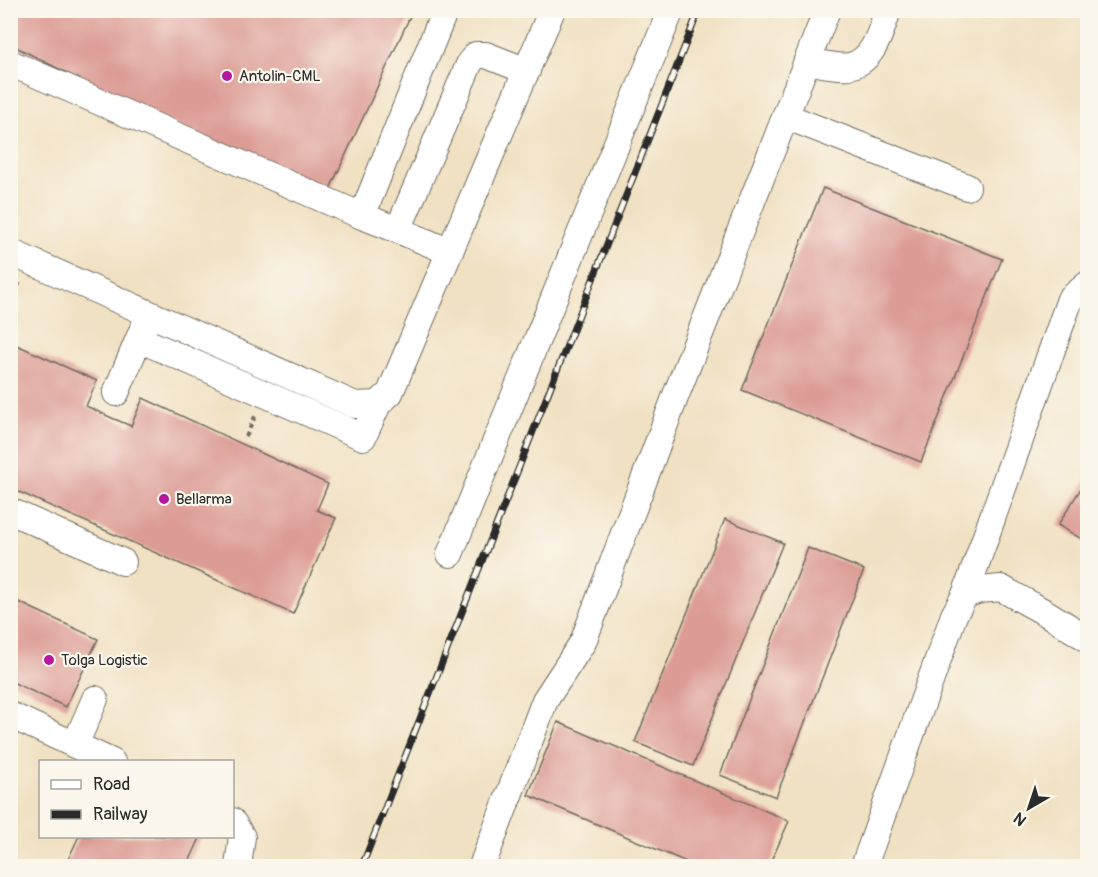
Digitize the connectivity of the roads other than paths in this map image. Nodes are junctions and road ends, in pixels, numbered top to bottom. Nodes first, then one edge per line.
1 (445, 10) edge
2 (552, 10) edge
3 (671, 10) edge
4 (827, 10) edge
5 (888, 10) edge
6 (807, 62) junction
7 (10, 63) edge
8 (527, 71) junction
9 (785, 116) junction
10 (967, 187) dead end
11 (362, 216) junction
12 (398, 230) junction
13 (10, 252) edge
14 (450, 252) junction
15 (1088, 284) edge
16 (148, 313) junction
17 (139, 339) junction
18 (116, 393) dead end
19 (378, 404) junction
20 (10, 511) edge
21 (450, 554) dead end
22 (123, 562) dead end
23 (965, 595) junction
24 (1088, 639) edge
25 (95, 699) dead end
26 (10, 715) edge
27 (75, 745) junction
28 (107, 760) edge
29 (234, 824) edge
30 (238, 867) edge
31 (482, 867) edge
32 (864, 867) edge

1 - 11 street
2 - 8 street
3 - 21 street
4 - 6 street
5 - 6 street
6 - 9 street
7 - 11 street
8 - 12 street
8 - 14 street
9 - 10 street
9 - 31 street
11 - 12 street
12 - 14 street
13 - 16 street
14 - 19 street
15 - 23 street
16 - 17 street
16 - 19 street
17 - 18 street
17 - 19 street
20 - 22 street
23 - 24 street
23 - 32 street
25 - 27 street
26 - 27 street
27 - 28 street
29 - 30 street

